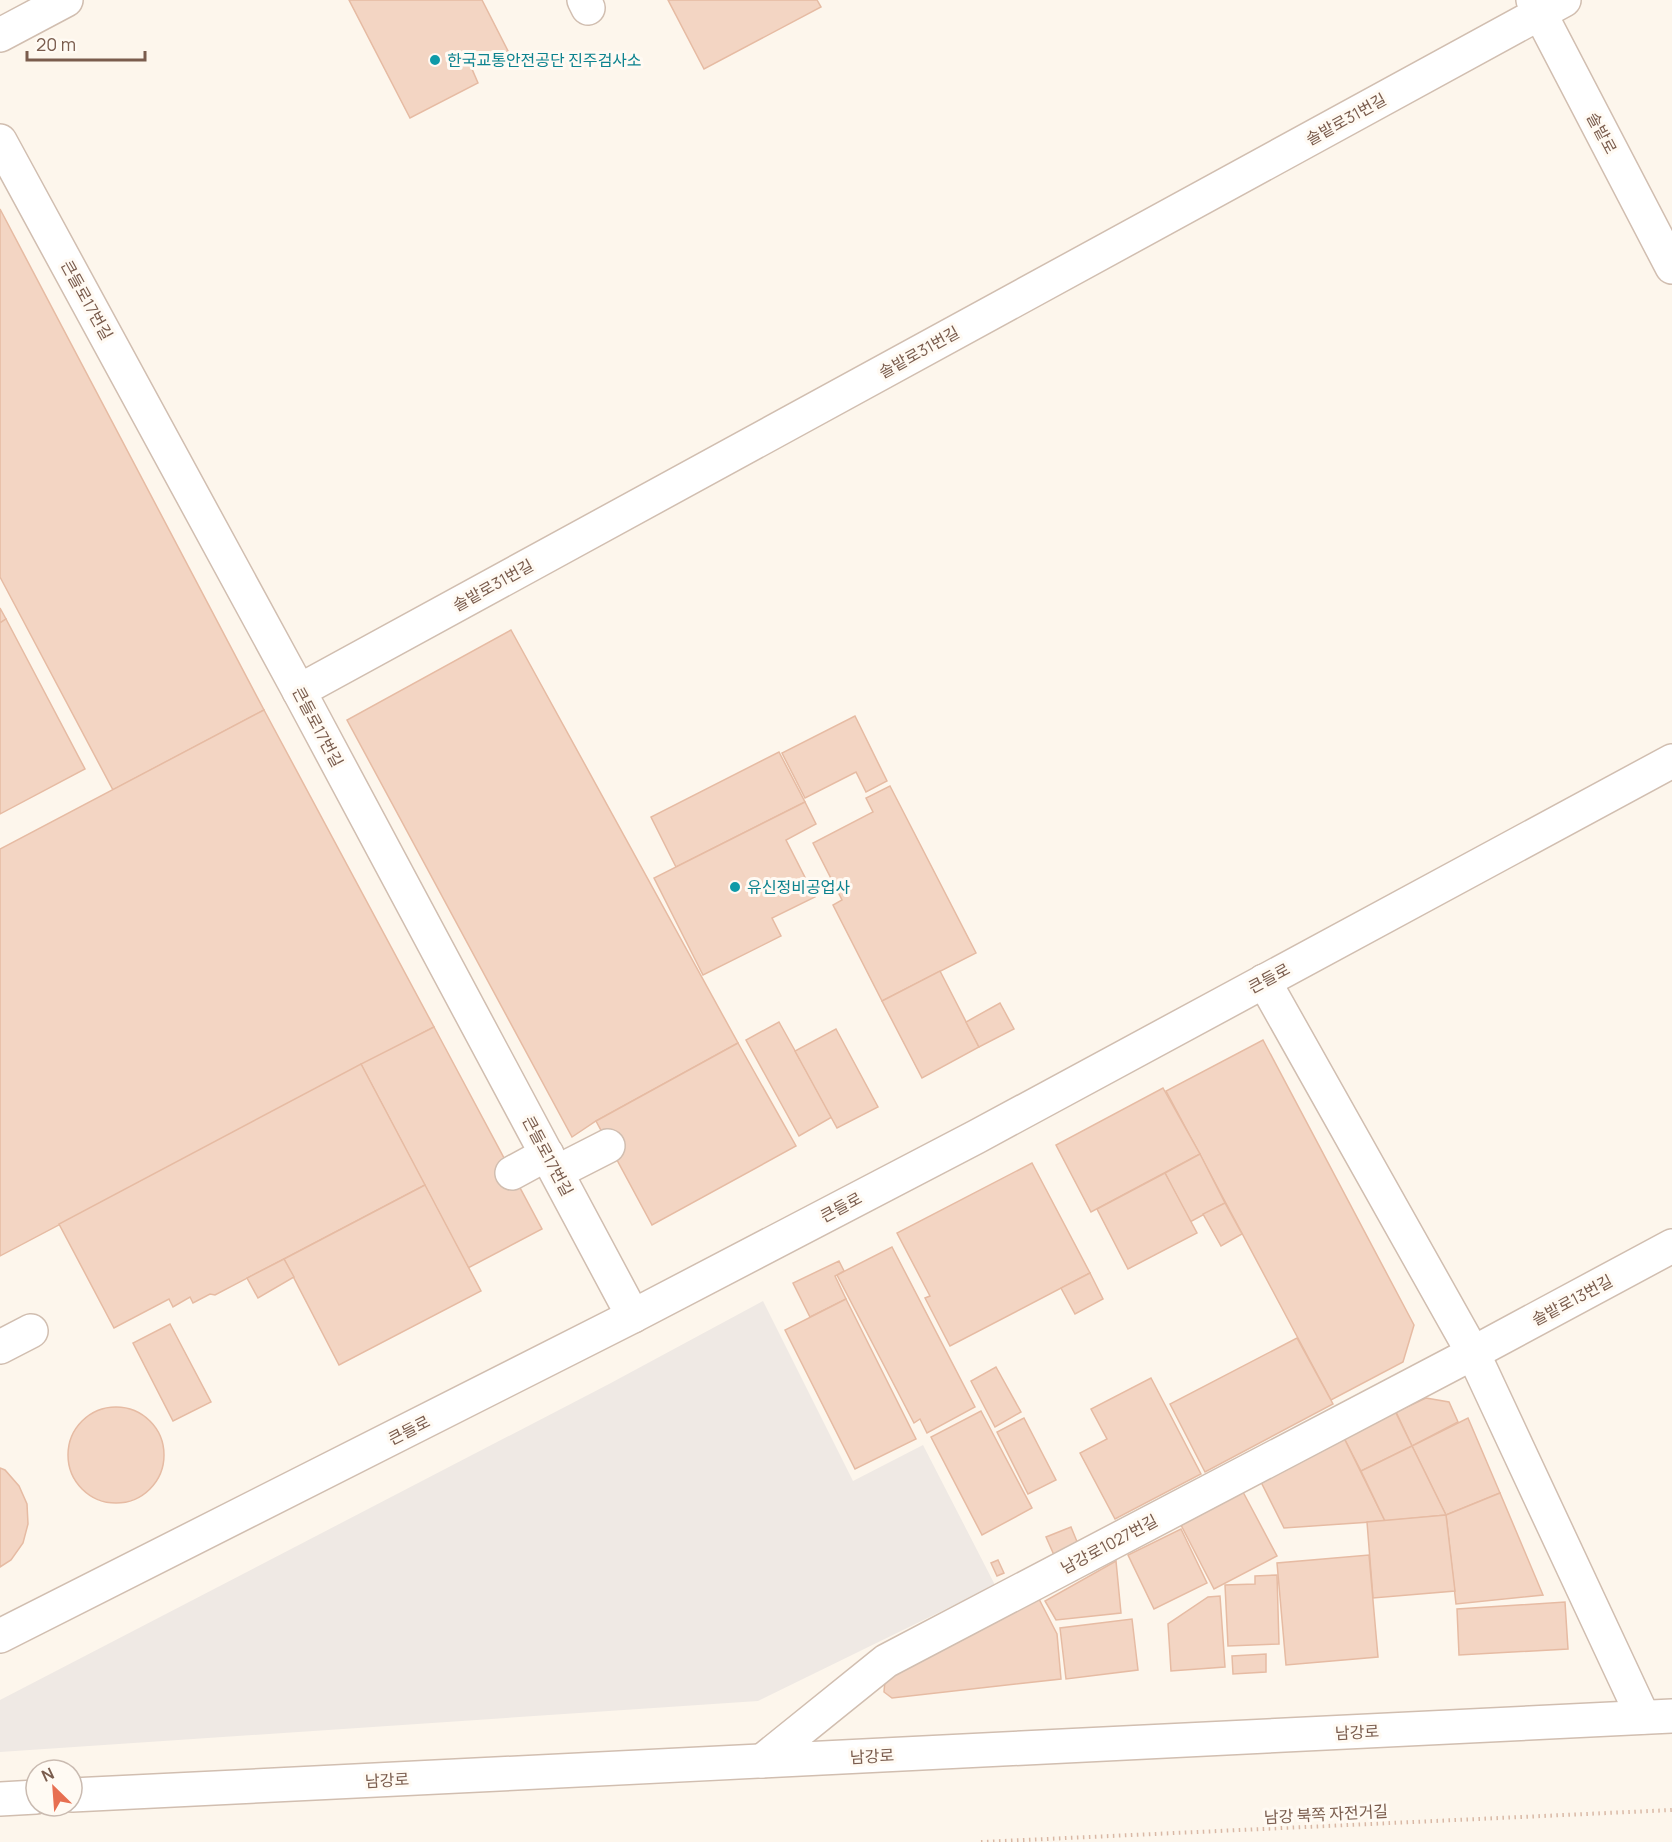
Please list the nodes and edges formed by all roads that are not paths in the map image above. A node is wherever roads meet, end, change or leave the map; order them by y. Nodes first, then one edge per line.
1 (66, 0) edge
2 (1545, 4) edge
3 (0, 35) edge
4 (0, 141) edge
5 (1672, 267) edge
6 (299, 691) junction
7 (1672, 761) edge
8 (1264, 981) junction
9 (609, 1146) dead end
10 (552, 1163) junction
11 (512, 1173) dead end
12 (1672, 1246) edge
13 (633, 1316) junction
14 (31, 1331) dead end
15 (0, 1347) edge
16 (1473, 1353) junction
17 (0, 1636) edge
18 (1658, 1717) edge
19 (762, 1761) junction
20 (84, 1794) edge
21 (24, 1798) edge
22 (0, 1799) edge

1 - 3 street
2 - 5 street, 솔밭로
2 - 6 street, 솔밭로31번길
4 - 6 street, 큰들로17번길
6 - 10 street, 큰들로17번길
7 - 8 street, 큰들로
8 - 13 street, 큰들로
8 - 16 street
9 - 10 street
10 - 11 street
10 - 13 street, 큰들로17번길
12 - 16 street, 솔밭로13번길
13 - 17 street, 큰들로
14 - 15 street
16 - 18 street
16 - 19 street, 남강로1027번길
18 - 19 street, 남강로
19 - 20 street, 남강로
21 - 22 street

